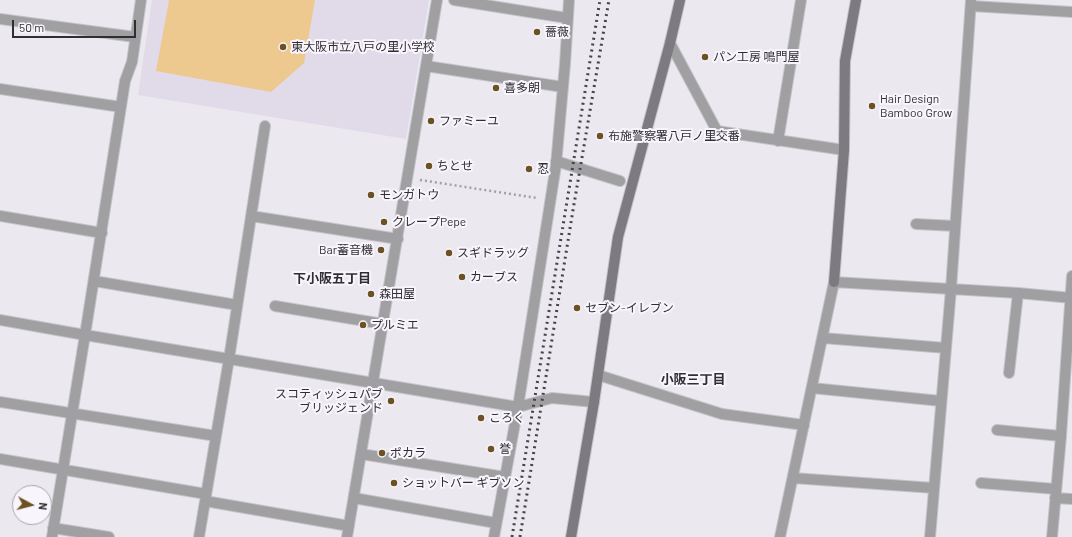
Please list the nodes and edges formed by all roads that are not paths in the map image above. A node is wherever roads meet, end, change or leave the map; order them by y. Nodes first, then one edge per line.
1 (141, 0) edge
2 (437, 0) edge
3 (454, 0) edge
4 (569, 0) edge
5 (680, 0) edge
6 (801, 0) edge
7 (856, 0) edge
8 (971, 3) edge
9 (1072, 12) edge
10 (567, 18) junction
11 (0, 19) edge
12 (135, 37) junction
13 (670, 43) junction
14 (426, 66) junction
15 (563, 88) junction
16 (0, 89) edge
17 (121, 107) junction
18 (265, 126) dead end
19 (778, 141) junction
20 (844, 150) junction
21 (556, 161) junction
22 (620, 181) dead end
23 (0, 216) edge
24 (251, 216) junction
25 (916, 224) dead end
26 (955, 226) junction
27 (102, 233) junction
28 (398, 239) junction
29 (1072, 276) edge
30 (94, 281) junction
31 (834, 282) junction
32 (951, 289) junction
33 (1018, 293) junction
34 (1071, 298) edge
35 (237, 305) junction
36 (275, 306) dead end
37 (0, 320) edge
38 (383, 324) junction
39 (85, 335) junction
40 (822, 338) junction
41 (946, 348) junction
42 (229, 359) junction
43 (1009, 373) dead end
44 (598, 375) junction
45 (373, 383) junction
46 (812, 388) junction
47 (941, 401) junction
48 (0, 402) edge
49 (594, 402) junction
50 (518, 407) junction
51 (72, 412) junction
52 (804, 425) junction
53 (997, 430) dead end
54 (216, 436) junction
55 (1061, 436) junction
56 (361, 454) junction
57 (0, 459) edge
58 (63, 470) junction
59 (505, 477) junction
60 (793, 478) junction
61 (981, 483) dead end
62 (934, 488) junction
63 (1055, 494) junction
64 (205, 497) junction
65 (354, 498) junction
66 (1072, 499) edge
67 (496, 523) junction
68 (349, 526) junction
69 (52, 532) edge
70 (109, 537) edge
71 (199, 537) edge
72 (347, 537) edge
73 (494, 537) edge
74 (571, 537) edge
75 (780, 537) edge
76 (930, 537) edge
77 (1052, 537) edge

1 - 12 street
2 - 14 street
3 - 10 street
4 - 10 street
5 - 13 street
6 - 19 street
7 - 20 street
8 - 9 street
8 - 26 street
10 - 15 street
11 - 12 street
12 - 17 street
13 - 19 street
13 - 44 street
14 - 15 street
14 - 28 street
15 - 21 street
16 - 17 street
17 - 27 street
18 - 24 street
19 - 20 street
20 - 31 street
21 - 22 street
21 - 50 street
23 - 27 street
24 - 28 street
24 - 35 street
25 - 26 street
26 - 32 street
27 - 30 street
28 - 38 street
29 - 34 street
30 - 35 street
30 - 39 street
31 - 32 street
31 - 40 street
32 - 33 street
32 - 41 street
33 - 34 street
33 - 43 street
34 - 55 street
35 - 42 street
36 - 38 street
37 - 39 street
38 - 45 street
39 - 42 street
39 - 51 street
40 - 41 street
40 - 46 street
41 - 47 street
42 - 45 street
42 - 54 street
44 - 49 street
44 - 52 street
45 - 50 street
45 - 56 street
46 - 47 street
46 - 52 street
47 - 62 street
48 - 51 street
49 - 50 street
49 - 74 street
50 - 59 street
51 - 54 street
51 - 58 street
52 - 60 street
53 - 55 street
54 - 64 street
55 - 63 street
56 - 59 street
56 - 65 street
57 - 58 street
58 - 64 street
58 - 69 street
59 - 67 street
60 - 62 street
60 - 75 street
61 - 63 street
62 - 76 street
63 - 66 street
63 - 77 street
64 - 68 street
64 - 71 street
65 - 67 street
65 - 68 street
67 - 73 street
68 - 72 street
69 - 70 street

